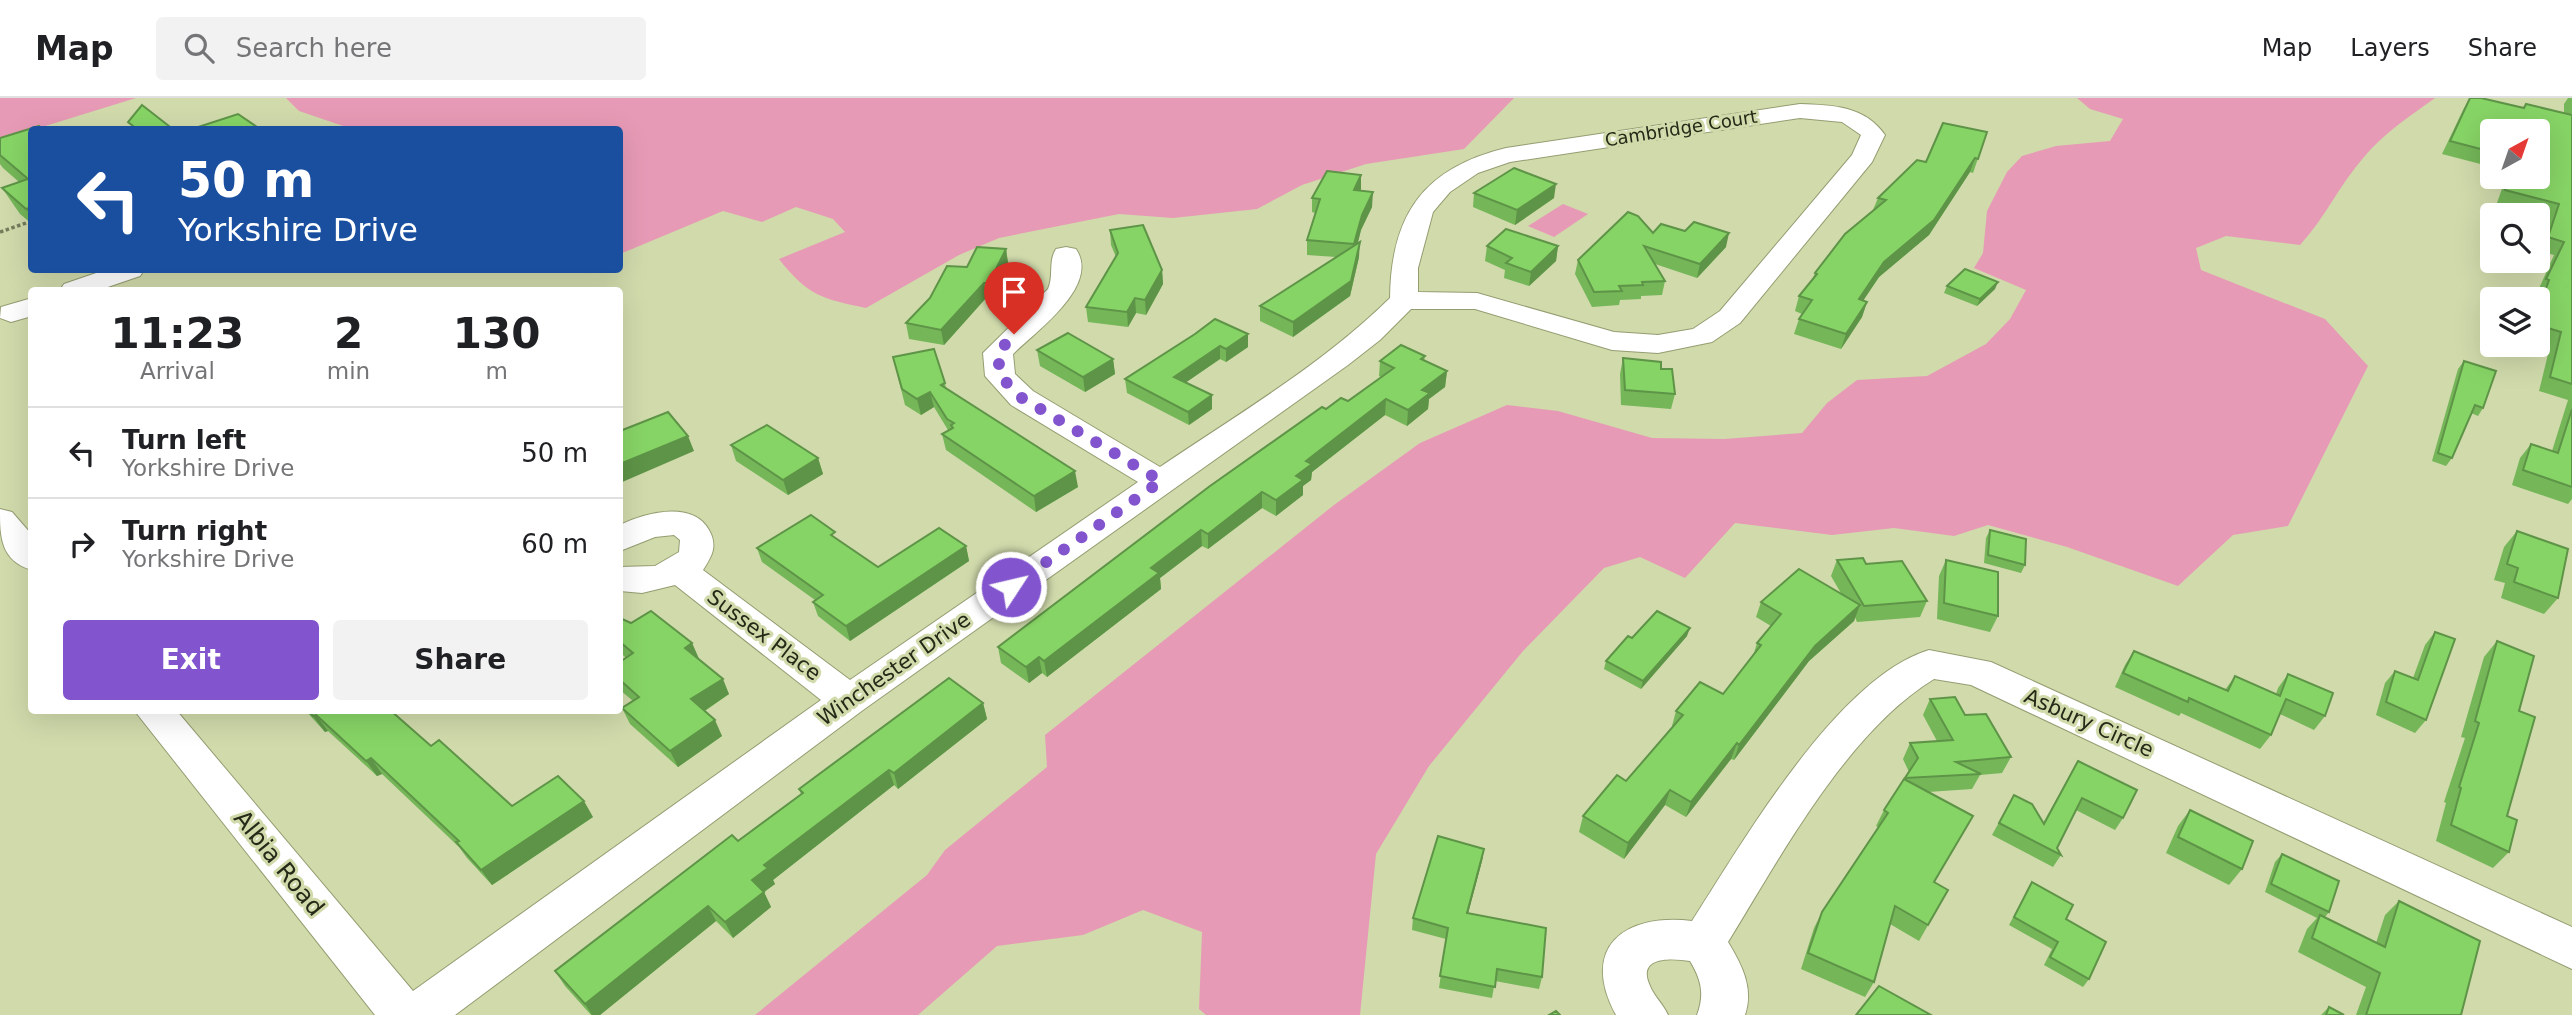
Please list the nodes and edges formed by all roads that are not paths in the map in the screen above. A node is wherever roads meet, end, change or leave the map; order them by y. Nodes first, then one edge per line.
1 (1066, 255) dead end
2 (122, 273) edge
3 (82, 287) edge
4 (1404, 299) junction
5 (1161, 481) junction
6 (0, 520) edge
7 (623, 537) edge
8 (28, 553) edge
9 (679, 570) junction
10 (623, 580) edge
11 (849, 700) junction
12 (156, 714) edge
13 (1703, 942) junction
14 (2572, 949) edge
15 (404, 1015) edge
16 (418, 1015) edge
17 (1644, 1015) edge
18 (1721, 1015) edge

1 - 5 street
2 - 3 street
4 - 4 street, Cambridge Court
4 - 5 street, Winchester Drive
5 - 11 street, Winchester Drive
6 - 8 street
7 - 9 street
9 - 10 street
9 - 11 street, Sussex Place
11 - 16 street, Winchester Drive
12 - 15 street, Albia Road
13 - 14 street, Asbury Circle
13 - 17 street
13 - 18 street

